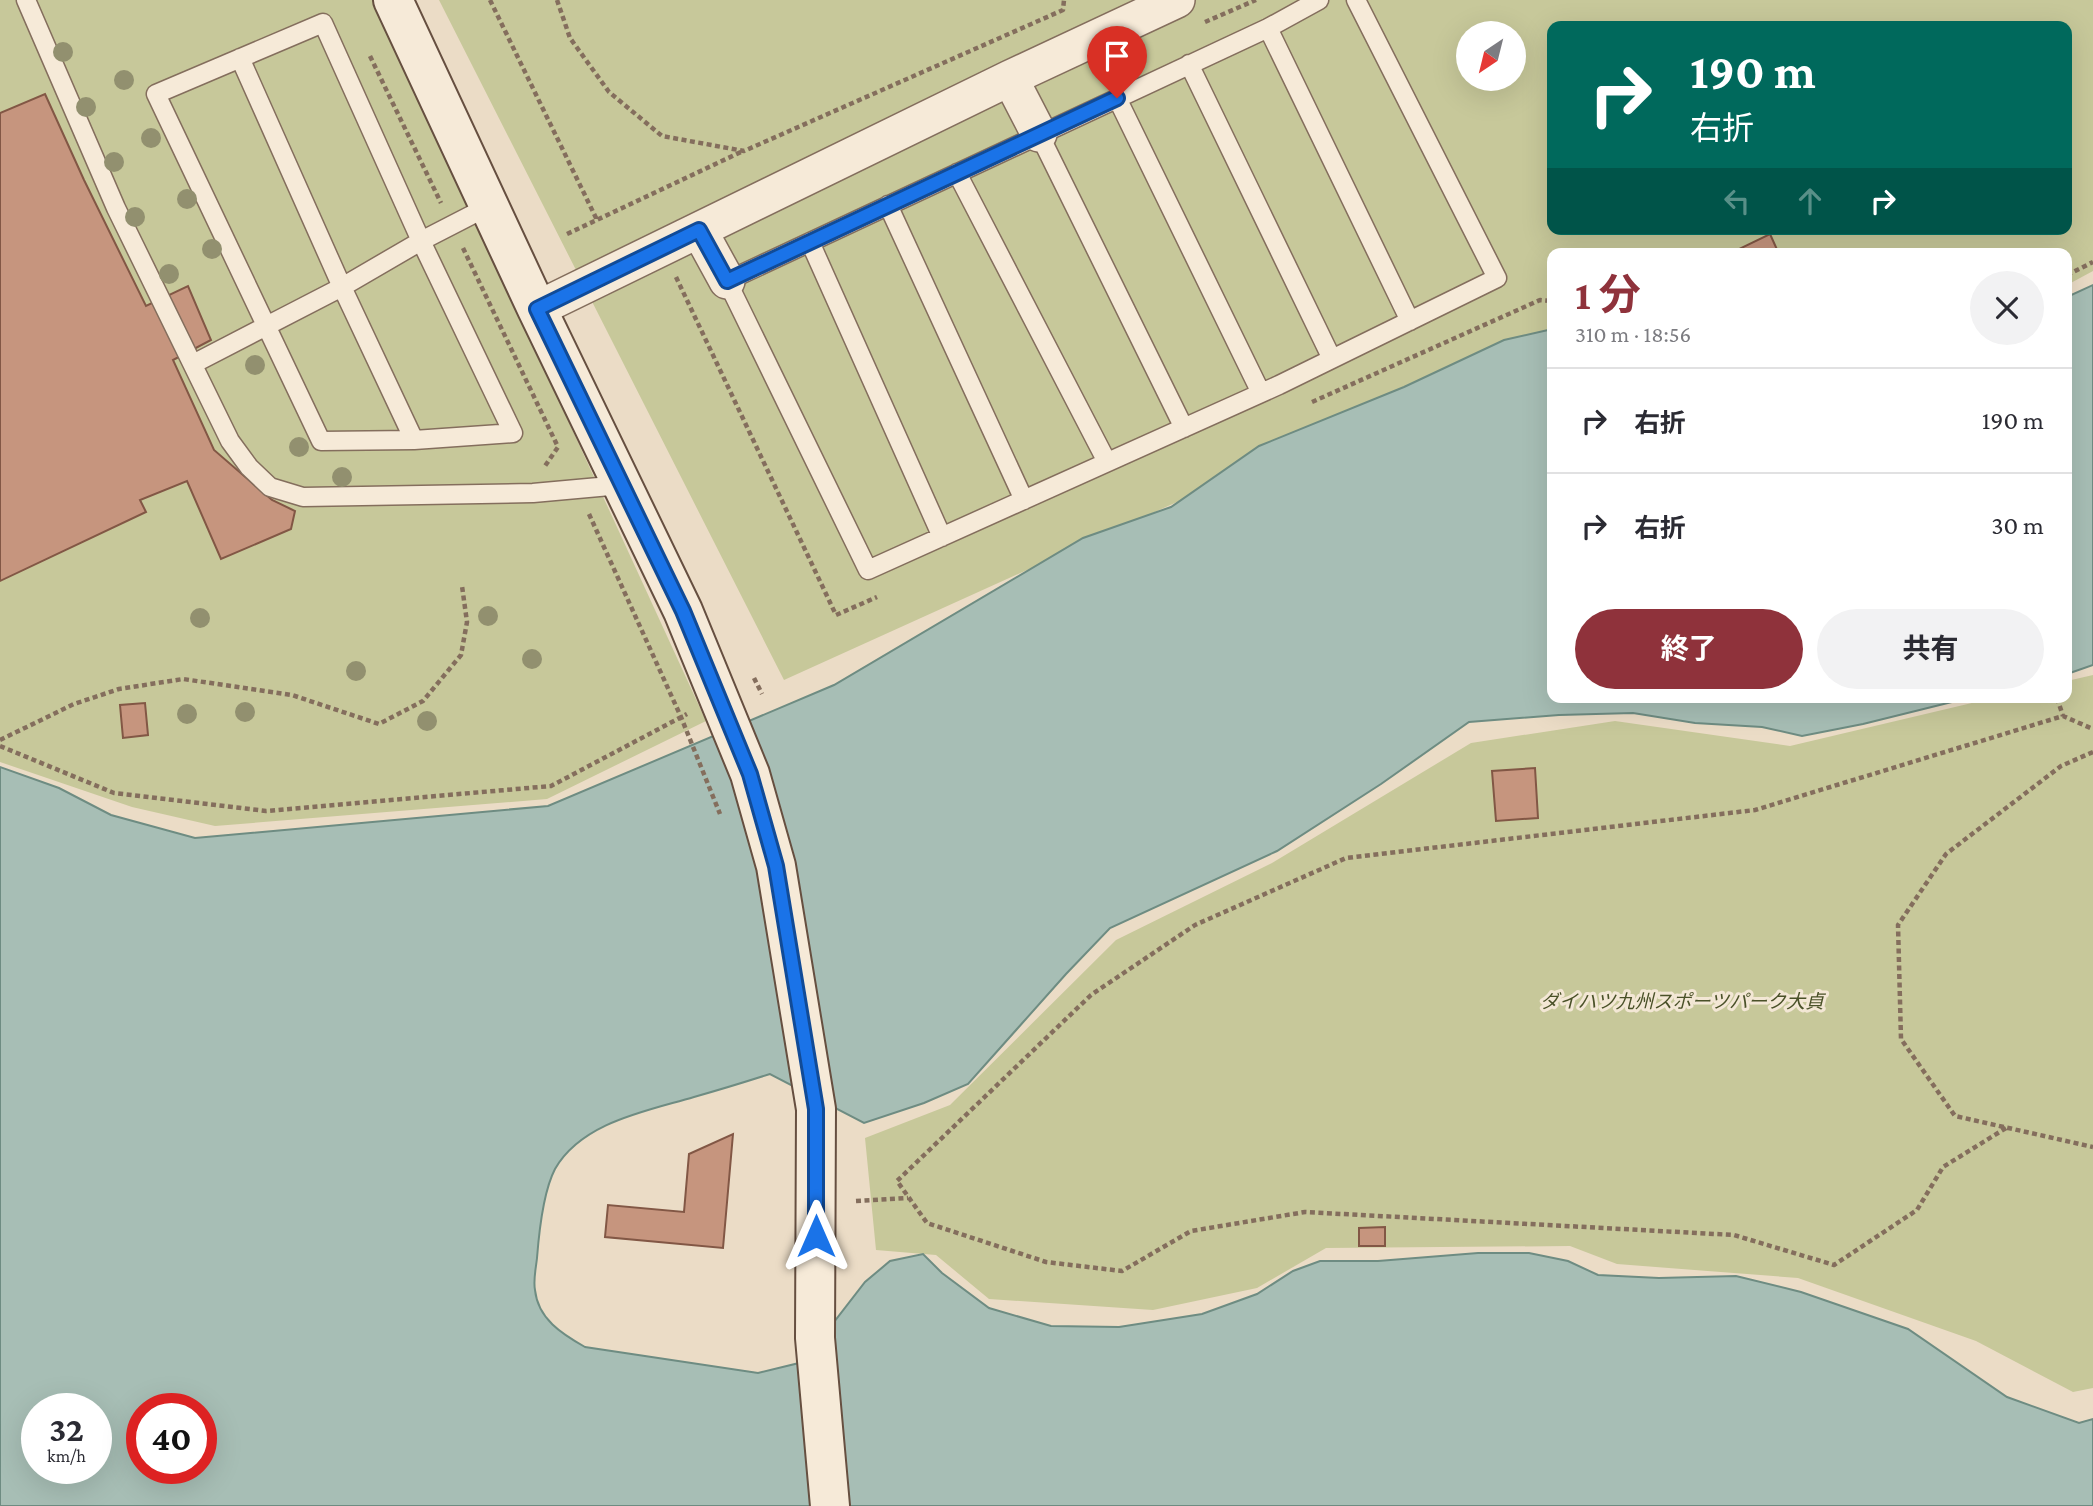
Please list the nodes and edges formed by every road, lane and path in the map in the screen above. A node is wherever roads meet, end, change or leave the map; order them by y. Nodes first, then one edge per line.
1 (26, 0) edge
2 (393, 0) edge
3 (490, 0) edge
4 (557, 0) edge
5 (1064, 0) edge
6 (1177, 0) edge
7 (1318, 0) edge
8 (1356, 0) edge
9 (1127, 12) edge
10 (1268, 28) junction
11 (240, 58) junction
12 (1189, 64) junction
13 (1010, 78) junction
14 (1117, 98) junction
15 (1039, 134) junction
16 (744, 151) junction
17 (957, 173) junction
18 (888, 205) junction
19 (489, 206) junction
20 (597, 220) junction
21 (699, 230) junction
22 (567, 234) dead end
23 (421, 241) junction
24 (810, 242) junction
25 (2093, 262) edge
26 (2072, 272) edge
27 (675, 274) dead end
28 (727, 281) junction
29 (342, 287) junction
30 (537, 309) junction
31 (1410, 321) junction
32 (267, 324) junction
33 (1332, 359) junction
34 (193, 363) junction
35 (1261, 393) junction
36 (1184, 428) junction
37 (414, 440) junction
38 (1107, 462) junction
39 (621, 485) junction
40 (1024, 500) junction
41 (589, 513) dead end
42 (942, 537) junction
43 (462, 586) dead end
44 (836, 615) dead end
45 (2059, 703) edge
46 (722, 704) junction
47 (2063, 716) junction
48 (681, 717) junction
49 (2093, 729) edge
50 (0, 740) edge
51 (0, 746) edge
52 (2093, 752) edge
53 (2006, 1128) junction
54 (2093, 1147) edge
55 (909, 1198) junction
56 (856, 1201) dead end
57 (830, 1506) edge

1 - 34 lane
2 - 19 street
3 - 20 path
4 - 16 path
5 - 16 path
6 - 9 street
7 - 10 lane
8 - 31 lane
9 - 13 street
10 - 12 lane
10 - 31 lane
11 - 23 lane
11 - 29 lane
11 - 32 lane
12 - 14 lane
12 - 33 lane
13 - 15 street
13 - 21 street
14 - 15 lane
14 - 35 lane
15 - 17 lane
15 - 36 lane
16 - 20 path
17 - 18 lane
17 - 38 lane
18 - 24 lane
18 - 40 lane
19 - 23 lane
19 - 30 street
20 - 22 path
21 - 28 street
21 - 30 street
23 - 29 lane
23 - 37 lane
24 - 28 lane
24 - 42 lane
25 - 26 path
27 - 44 path
28 - 42 lane
29 - 32 lane
29 - 37 lane
30 - 39 street
31 - 33 lane
32 - 34 lane
32 - 37 lane
33 - 35 lane
34 - 39 lane
35 - 36 lane
36 - 38 lane
38 - 40 lane
39 - 46 street
40 - 42 lane
41 - 48 path
43 - 50 path
45 - 47 path
46 - 48 path
46 - 57 street
47 - 49 path
47 - 55 path
48 - 51 path
52 - 53 path
53 - 54 path
53 - 55 path
55 - 56 path

